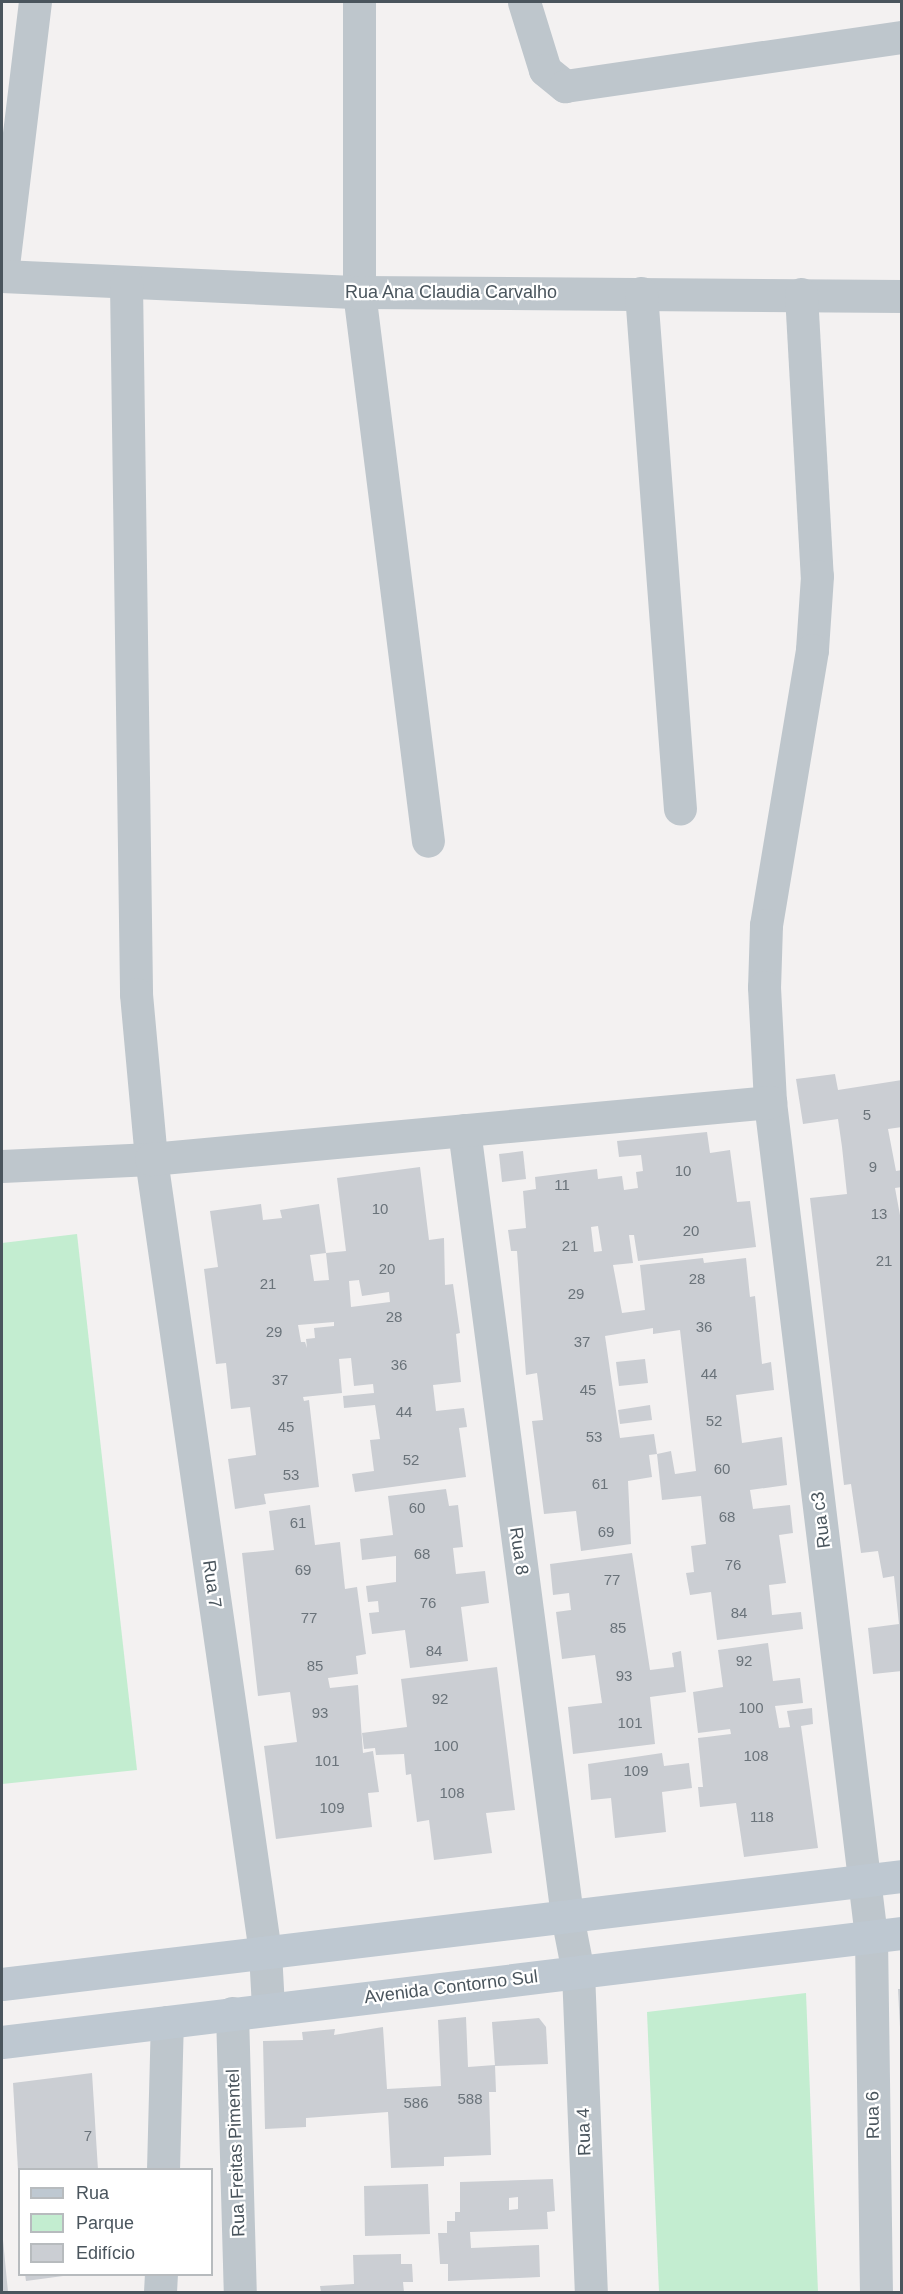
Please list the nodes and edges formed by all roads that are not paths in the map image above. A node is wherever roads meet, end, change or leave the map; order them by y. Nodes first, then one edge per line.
1 (35, 2) edge
2 (359, 2) edge
3 (524, 2) edge
4 (902, 37) edge
5 (2, 275) edge
6 (126, 284) junction
7 (359, 292) junction
8 (641, 294) junction
9 (801, 294) junction
10 (902, 296) edge
11 (680, 810) dead end
12 (428, 841) dead end
13 (770, 1102) junction
14 (464, 1130) junction
15 (151, 1159) junction
16 (2, 1166) edge
17 (902, 1876) edge
18 (865, 1881) junction
19 (567, 1916) junction
20 (886, 1935) edge
21 (265, 1952) junction
22 (578, 1972) junction
23 (2, 1984) edge
24 (268, 2008) junction
25 (232, 2013) junction
26 (167, 2022) junction
27 (2, 2042) edge
28 (163, 2168) edge
29 (161, 2276) edge
30 (160, 2292) edge
31 (240, 2292) edge
32 (591, 2292) edge
33 (876, 2292) edge

1 - 5 street
2 - 7 street
3 - 4 street
5 - 6 street, Rua Ana Claudia Carvalho
6 - 7 street, Rua Ana Claudia Carvalho
6 - 15 street, Rua 7
7 - 8 street, Rua Ana Claudia Carvalho
7 - 12 street
8 - 9 street, Rua Ana Claudia Carvalho
8 - 11 street
9 - 10 street, Rua Ana Claudia Carvalho
9 - 13 street, Rua c3
13 - 14 street
13 - 18 street, Rua c3
14 - 15 street
14 - 19 street, Rua 8
15 - 16 street
15 - 21 street, Rua 7
17 - 18 street
18 - 19 street
18 - 20 street, Rua c3
19 - 21 street
19 - 22 street, Rua 8
20 - 22 street, Avenida Contorno Sul
20 - 33 street, Rua 6
21 - 23 street
21 - 24 street, Rua 7
22 - 24 street, Avenida Contorno Sul
22 - 32 street, Rua 4
24 - 25 street, Avenida Contorno Sul
25 - 26 street, Avenida Contorno Sul
25 - 31 street, Rua Freitas Pimentel
26 - 27 street, Avenida Contorno Sul
26 - 28 street
29 - 30 street

